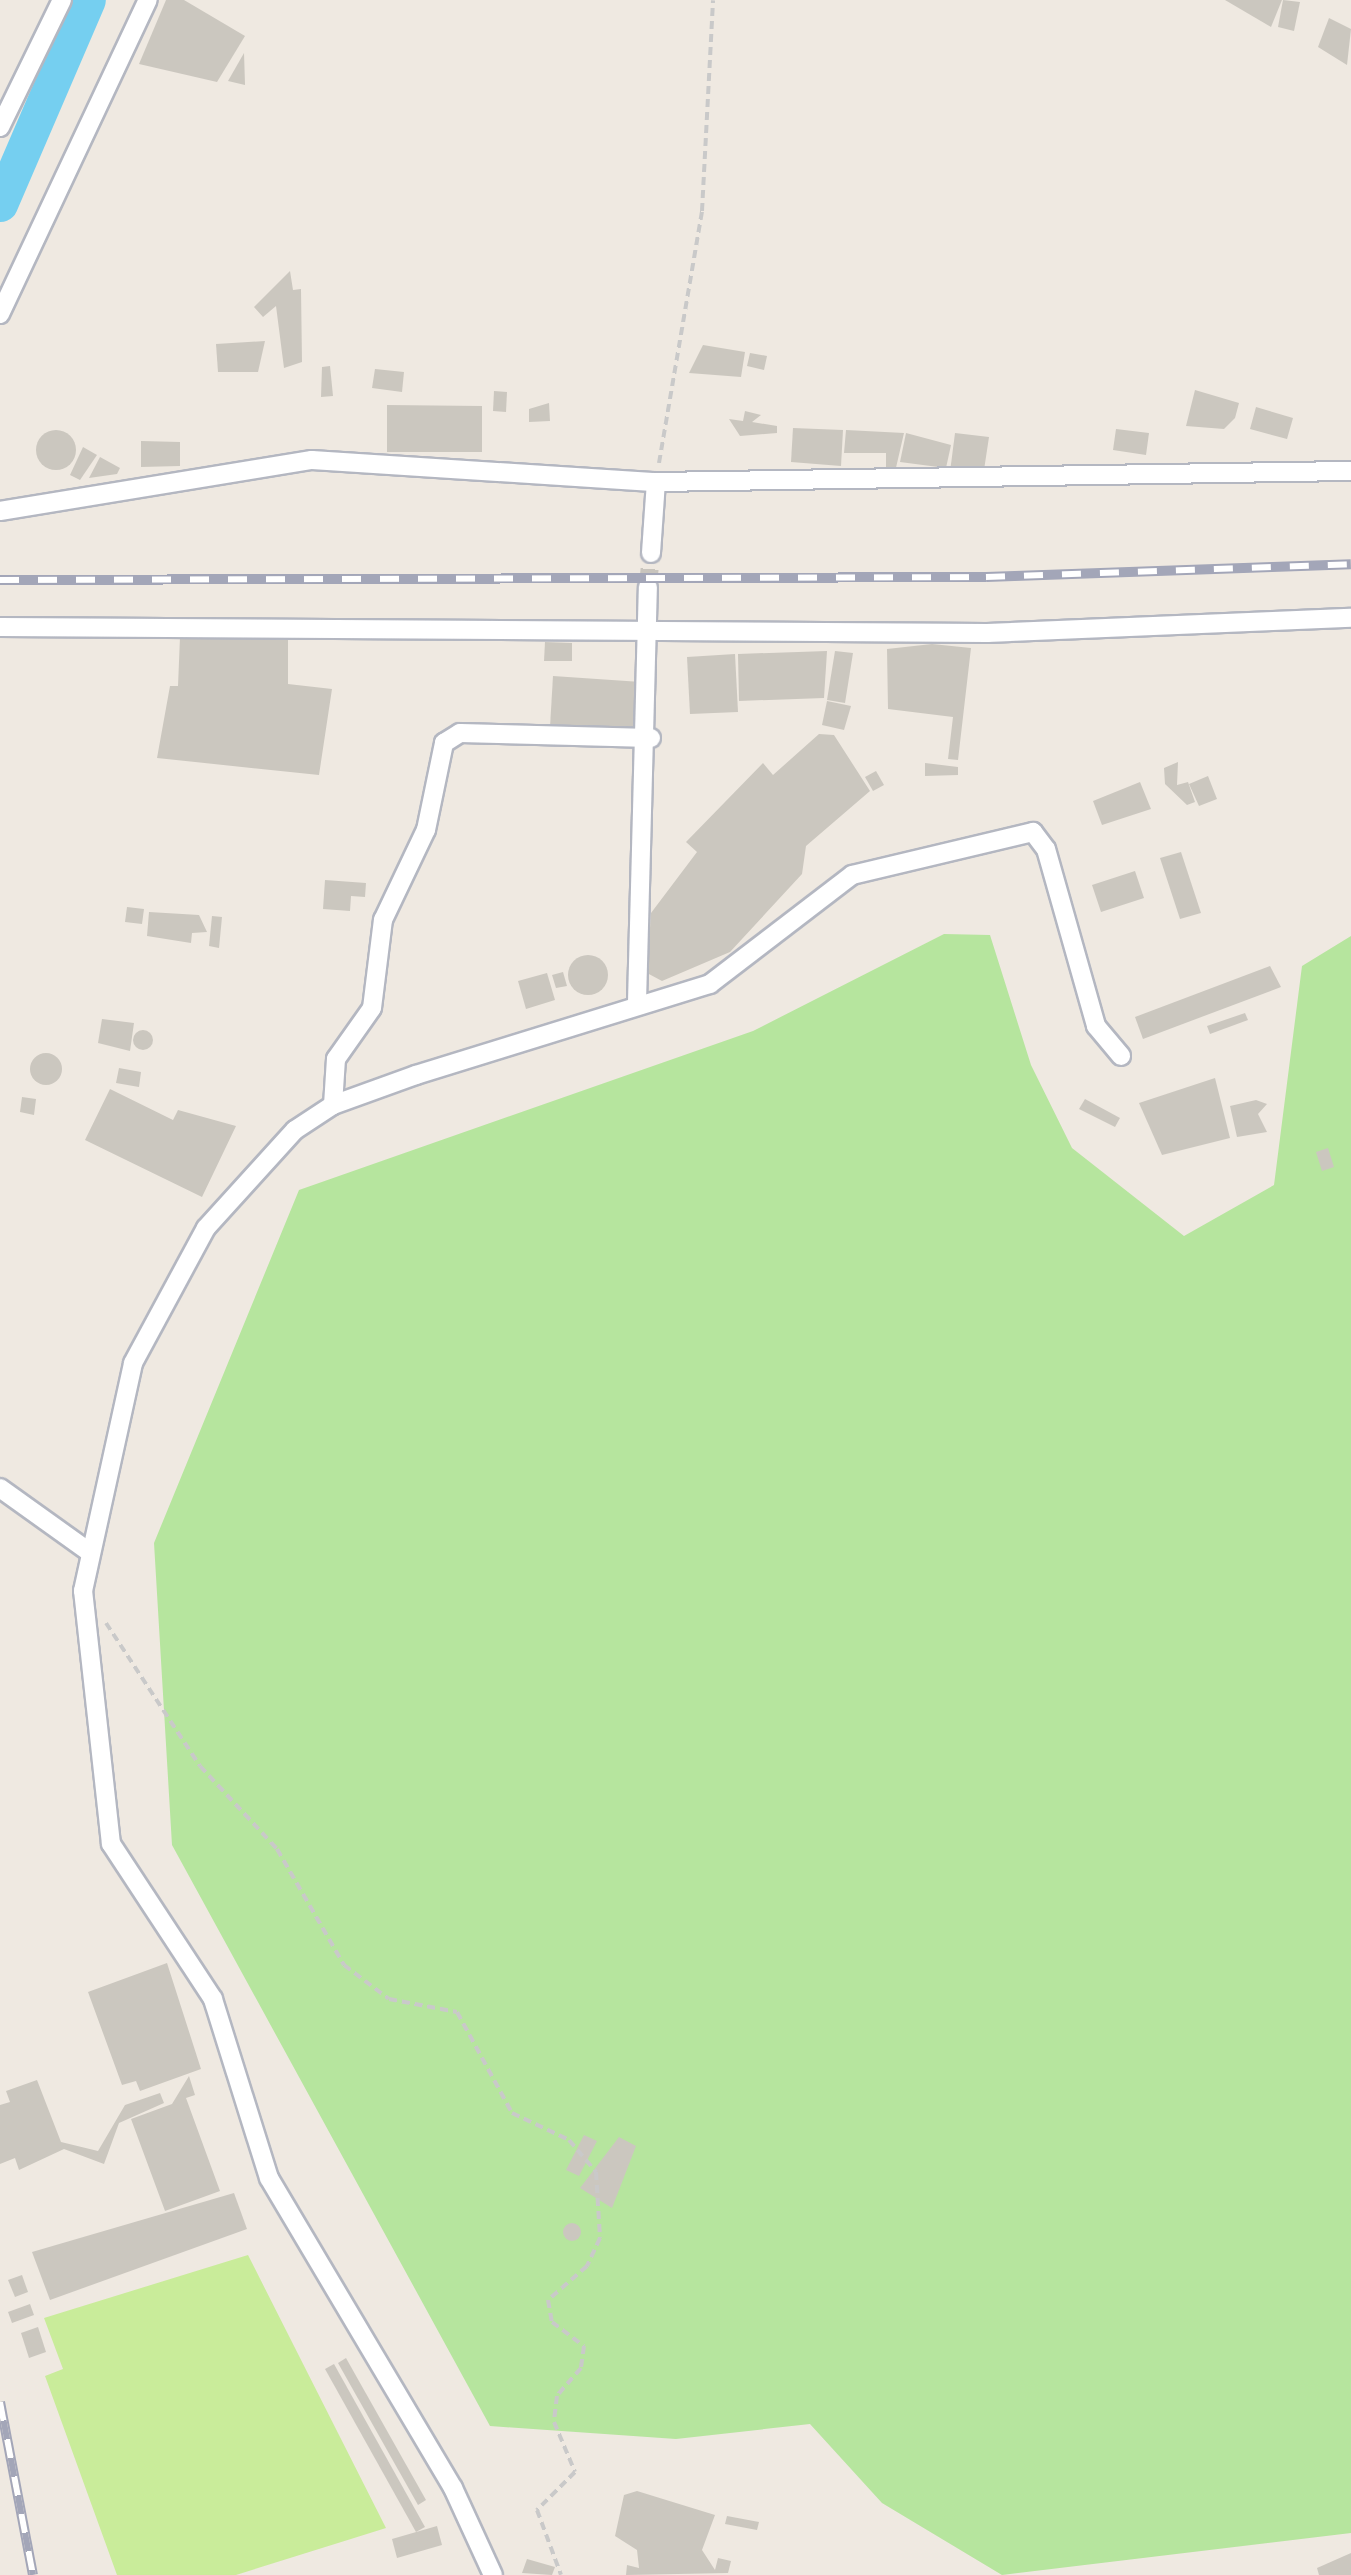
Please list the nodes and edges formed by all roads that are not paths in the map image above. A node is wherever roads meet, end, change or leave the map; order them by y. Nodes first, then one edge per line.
1 (62, 0) edge
2 (148, 0) edge
3 (0, 127) edge
4 (0, 314) edge
5 (1351, 471) edge
6 (656, 482) junction
7 (0, 511) edge
8 (650, 553) tunnel mouth
9 (648, 587) tunnel mouth
10 (1351, 618) edge
11 (0, 627) edge
12 (647, 634) junction
13 (650, 738) junction
14 (637, 1002) junction
15 (1121, 1056) dead end
16 (333, 1105) junction
17 (0, 1488) edge
18 (88, 1552) junction
19 (493, 2575) edge

1 - 3 street
2 - 4 street
5 - 6 street
6 - 7 street
6 - 8 street
9 - 12 street
10 - 12 street
11 - 12 street
12 - 13 street
13 - 14 street
13 - 16 street
14 - 15 street
14 - 16 street
16 - 18 street
17 - 18 street
18 - 19 street

